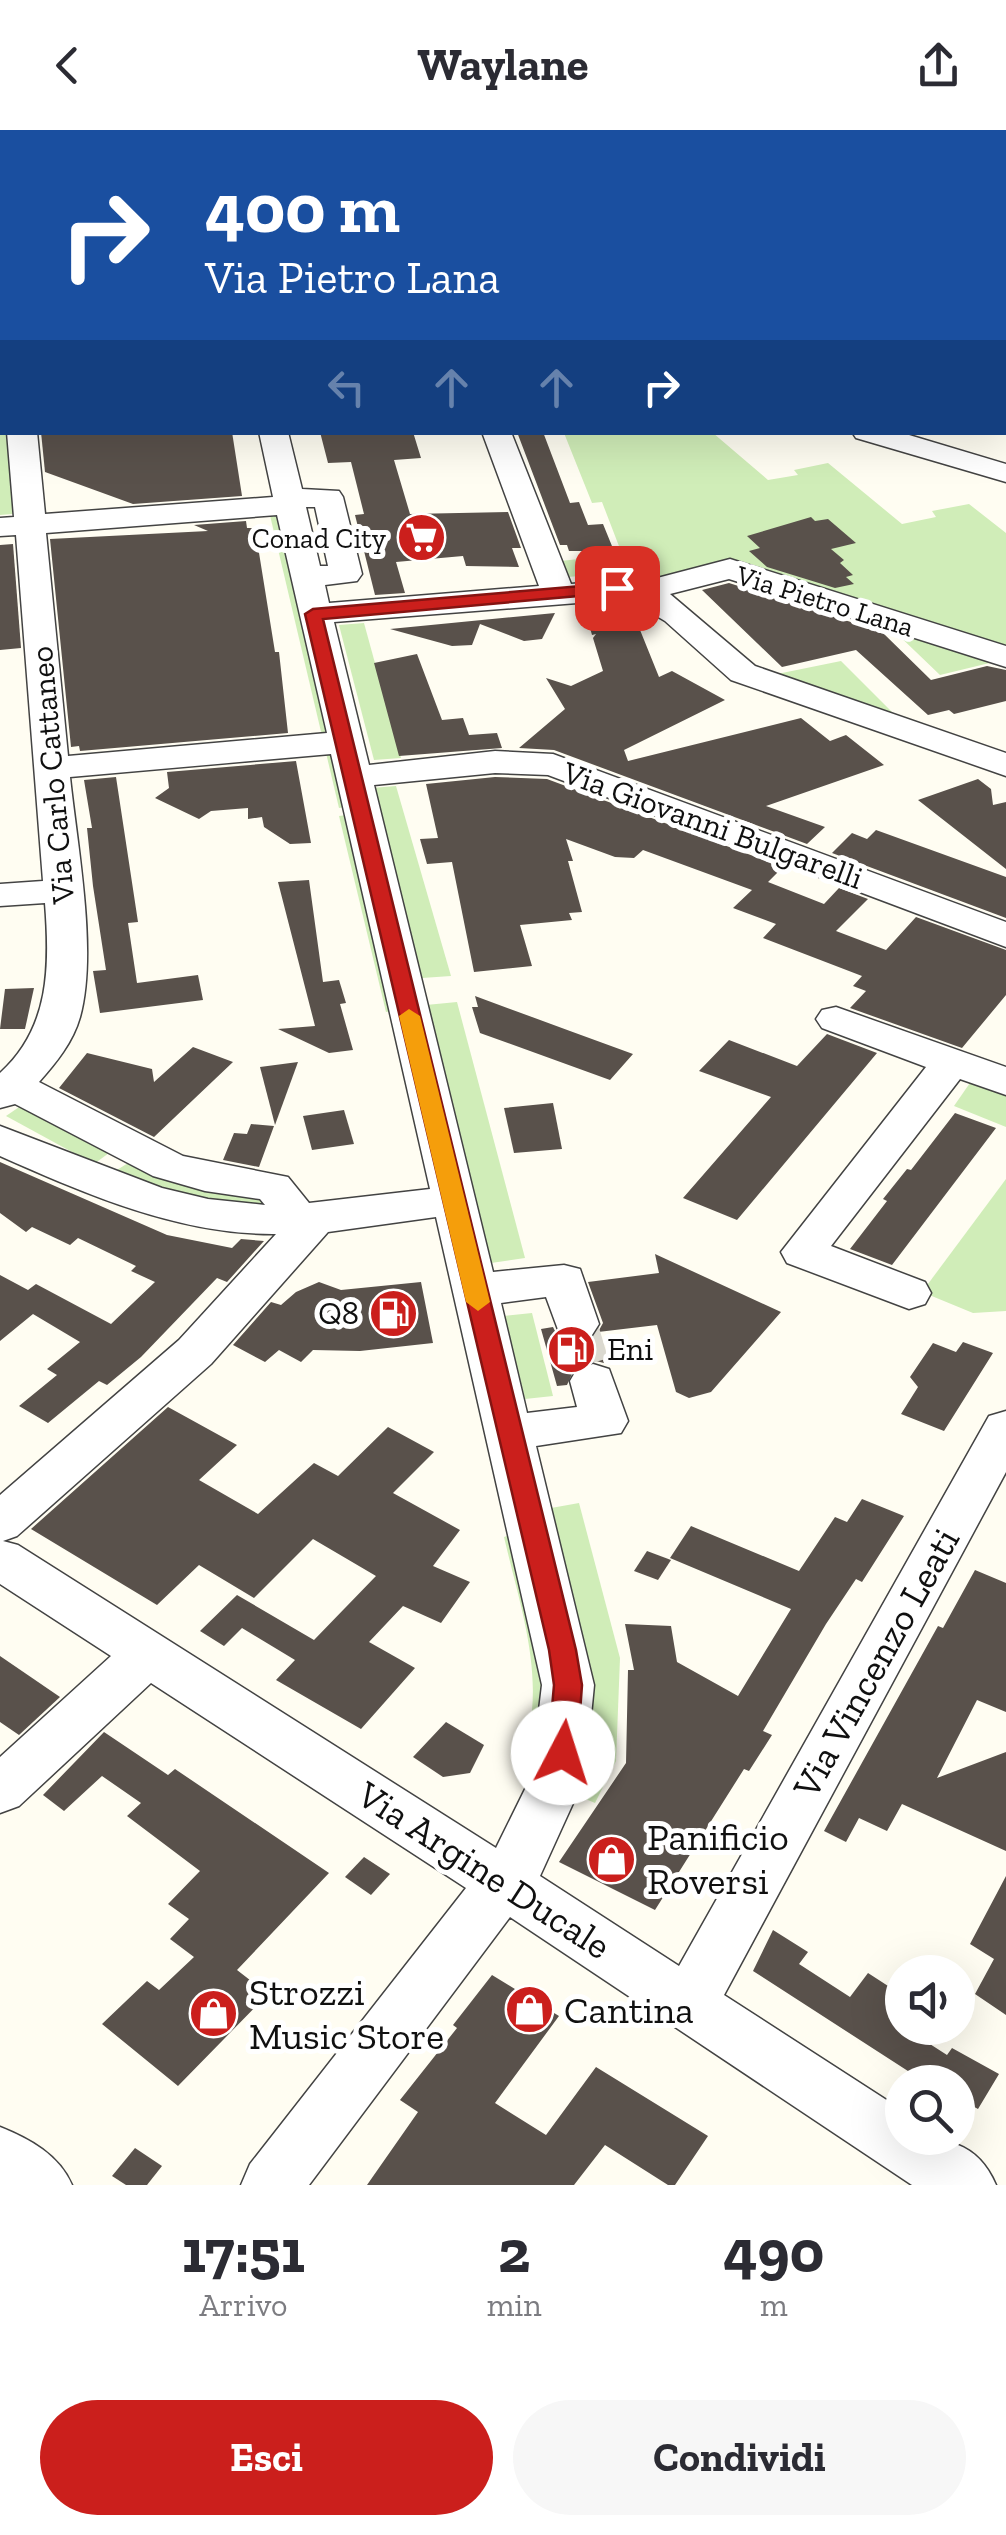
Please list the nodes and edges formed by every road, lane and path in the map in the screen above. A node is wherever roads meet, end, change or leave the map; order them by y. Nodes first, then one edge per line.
1 (22, 435) edge
2 (274, 435) edge
3 (497, 435) edge
4 (882, 435) edge
5 (947, 435) edge
6 (1000, 457) edge
7 (288, 502) junction
8 (14, 526) edge
9 (558, 593) junction
10 (309, 596) junction
11 (652, 596) junction
12 (1006, 657) edge
13 (348, 759) junction
14 (1006, 765) edge
15 (62, 767) junction
16 (62, 891) junction
17 (0, 895) edge
18 (1006, 935) edge
19 (836, 1019) dead end
20 (952, 1062) junction
21 (1006, 1082) edge
22 (6, 1090) edge
23 (0, 1140) edge
24 (130, 1147) junction
25 (90, 1179) junction
26 (454, 1200) junction
27 (305, 1216) junction
28 (475, 1290) junction
29 (909, 1294) dead end
30 (576, 1324) tunnel mouth
31 (593, 1381) tunnel mouth
32 (1006, 1428) edge
33 (510, 1432) junction
34 (0, 1523) edge
35 (0, 1559) edge
36 (148, 1654) junction
37 (0, 1790) edge
38 (503, 1882) junction
39 (688, 2004) junction
40 (0, 2156) edge
41 (41, 2185) edge
42 (272, 2185) edge
43 (965, 2185) edge

1 - 8 street, Via Carlo Cattaneo
2 - 7 street
3 - 9 street
4 - 6 street
5 - 6 street
7 - 8 street
7 - 10 street
8 - 15 street, Via Carlo Cattaneo
9 - 10 street, Via Pietro Lana
9 - 11 street, Via Pietro Lana
10 - 13 street
11 - 12 street, Via Pietro Lana
11 - 14 street
13 - 15 street, Via Giovanni Bulgarelli
13 - 18 street, Via Giovanni Bulgarelli
13 - 26 street
15 - 16 street, Via Carlo Cattaneo
16 - 17 street
16 - 22 street, Via Carlo Cattaneo
19 - 20 street
20 - 21 street
20 - 29 street
22 - 24 street
23 - 25 street
24 - 25 street
24 - 27 street
25 - 27 street
26 - 27 street
26 - 28 street
27 - 34 street
28 - 30 street
28 - 33 street
31 - 33 street
32 - 39 street, Via Vincenzo Leati
33 - 38 street
35 - 36 street, Via Argine Ducale
36 - 37 street
36 - 38 street, Via Argine Ducale
38 - 39 street, Via Argine Ducale
38 - 42 street
39 - 43 street, Via Argine Ducale
40 - 41 street

